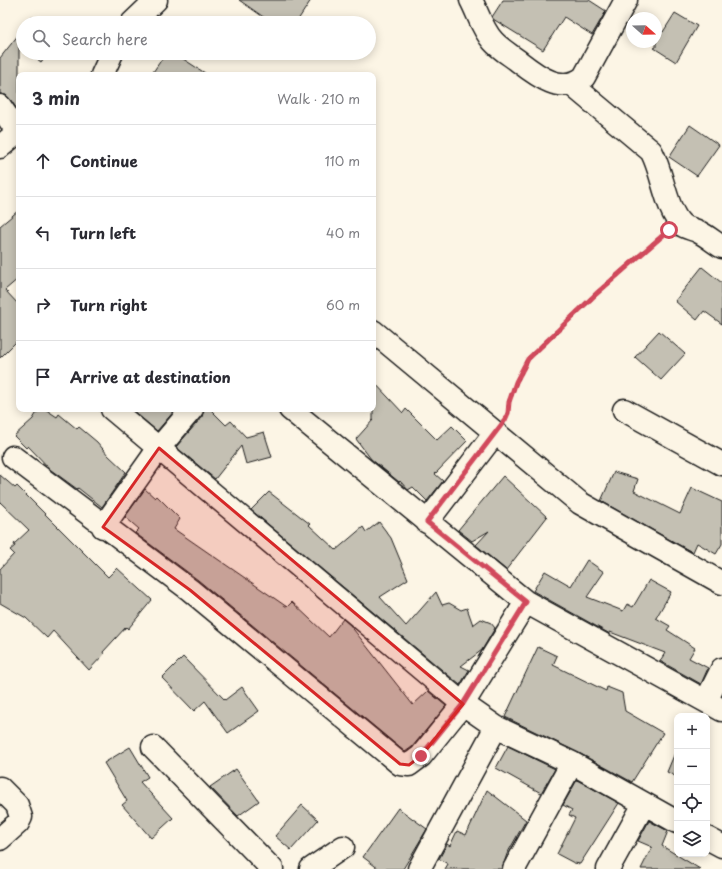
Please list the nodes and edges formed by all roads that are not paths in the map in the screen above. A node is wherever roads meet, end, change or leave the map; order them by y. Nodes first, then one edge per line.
1 (156, 0) edge
2 (471, 0) edge
3 (626, 0) edge
4 (139, 16) edge
5 (109, 60) edge
6 (103, 72) edge
7 (571, 84) junction
8 (0, 106) edge
9 (16, 128) edge
10 (16, 134) edge
11 (0, 147) edge
12 (722, 247) edge
13 (376, 334) edge
14 (624, 410) dead end
15 (116, 412) edge
16 (189, 412) edge
17 (294, 412) edge
18 (495, 433) junction
19 (159, 448) junction
20 (12, 457) dead end
21 (722, 464) edge
22 (427, 522) junction
23 (103, 527) junction
24 (722, 583) edge
25 (526, 602) junction
26 (722, 669) edge
27 (463, 704) junction
28 (714, 705) edge
29 (496, 727) junction
30 (153, 747) dead end
31 (572, 763) junction
32 (0, 788) edge
33 (644, 804) junction
34 (675, 821) edge
35 (0, 839) edge
36 (710, 840) edge
37 (722, 846) edge
38 (343, 847) dead end
39 (272, 869) edge
40 (311, 869) edge
41 (419, 869) edge
42 (514, 869) edge
43 (608, 869) edge

1 - 4 street
2 - 7 street
3 - 7 street
5 - 6 street
7 - 12 street
8 - 9 street
10 - 11 street
13 - 18 street
14 - 21 street
15 - 19 street
16 - 19 street
17 - 22 street
18 - 22 street
18 - 24 street
19 - 23 street
19 - 27 street
20 - 23 street
22 - 25 street
23 - 27 street
25 - 27 street
25 - 28 street
26 - 28 street
27 - 29 street
29 - 31 street
29 - 41 street
30 - 39 street
31 - 33 street
31 - 42 street
32 - 35 street
33 - 34 street
33 - 43 street
36 - 37 street
38 - 40 street

